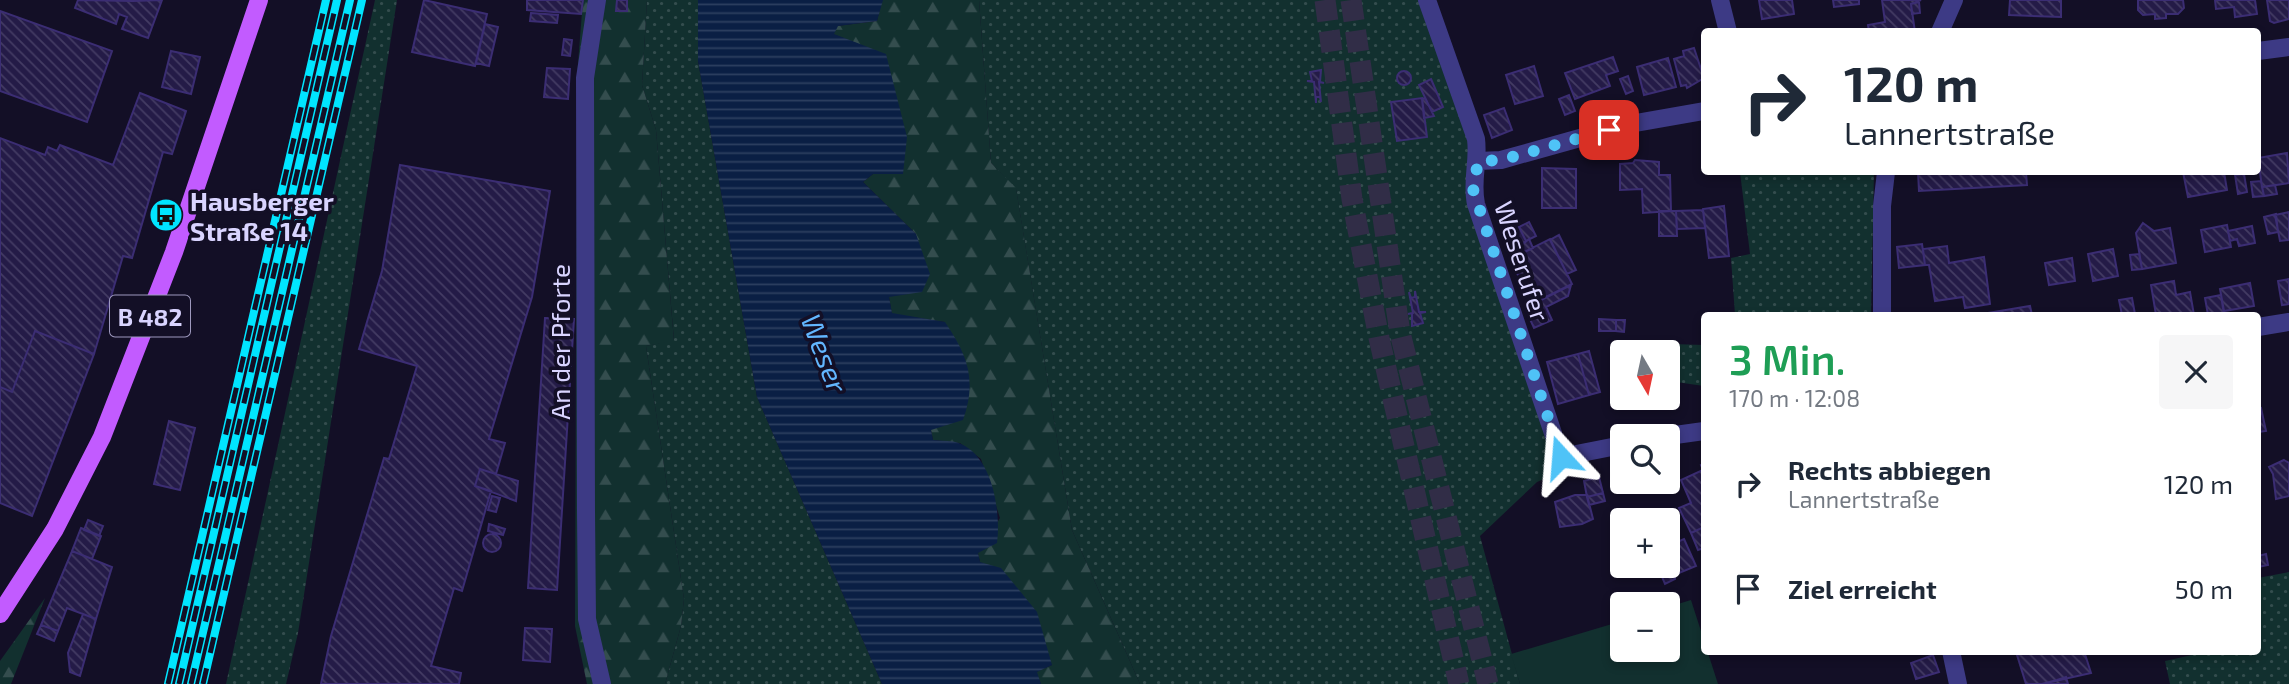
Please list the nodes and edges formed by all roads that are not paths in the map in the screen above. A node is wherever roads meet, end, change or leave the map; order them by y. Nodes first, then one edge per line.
1 (259, 0) edge
2 (597, 0) edge
3 (1427, 0) edge
4 (1720, 0) edge
5 (1954, 0) edge
6 (1727, 28) edge
7 (1942, 28) edge
8 (2289, 47) edge
9 (2261, 51) edge
10 (1701, 112) edge
11 (1479, 161) junction
12 (1886, 175) edge
13 (1882, 312) edge
14 (2289, 322) edge
15 (2261, 327) edge
16 (1701, 431) edge
17 (1680, 434) edge
18 (1610, 447) edge
19 (0, 614) edge
20 (1952, 655) edge
21 (602, 684) edge
22 (1958, 684) edge

1 - 19 main road, B 482
2 - 21 street, An der Pforte
3 - 11 street, Weserufer
4 - 6 street
5 - 7 street
8 - 9 street
10 - 11 street
11 - 18 street, Weserufer
12 - 13 street
14 - 15 street
16 - 17 street
20 - 22 street

